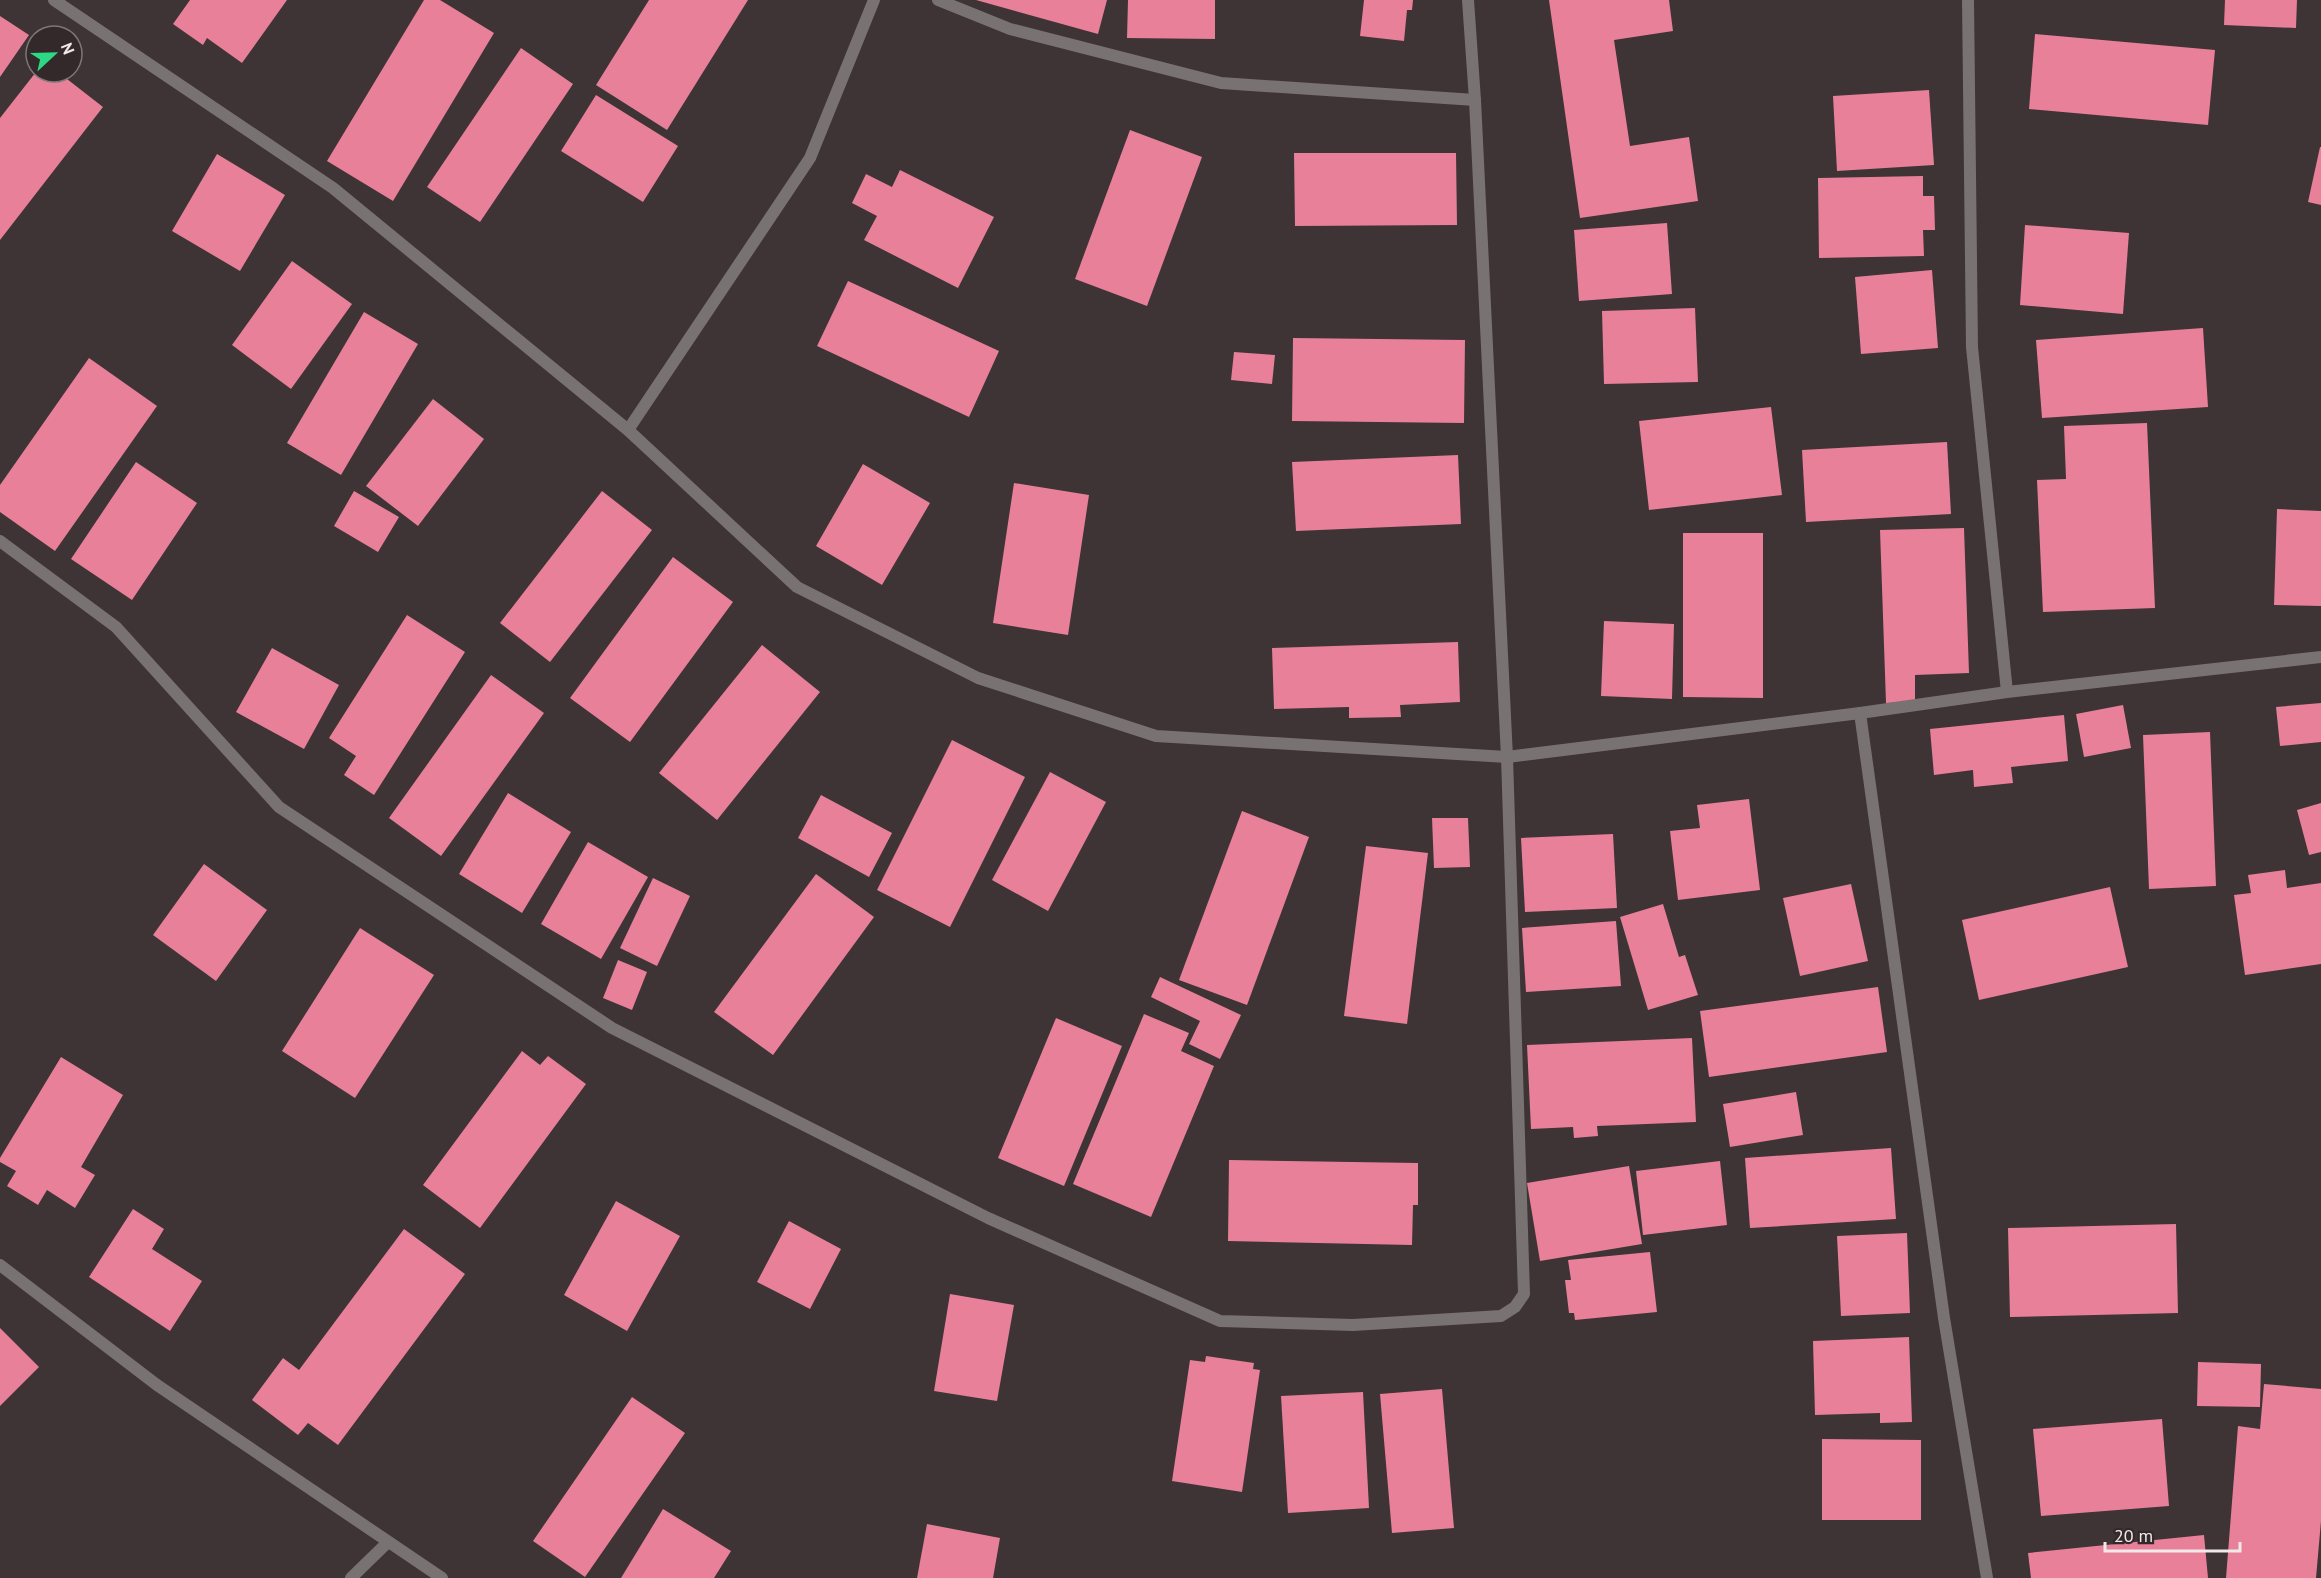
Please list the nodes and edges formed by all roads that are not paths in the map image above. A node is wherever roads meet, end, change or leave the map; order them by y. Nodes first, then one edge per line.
1 (54, 0) edge
2 (874, 0) edge
3 (938, 0) edge
4 (1468, 0) edge
5 (1968, 0) edge
6 (1475, 100) junction
7 (627, 430) junction
8 (0, 541) edge
9 (2321, 657) edge
10 (2007, 693) junction
11 (1860, 713) junction
12 (1507, 757) junction
13 (0, 1265) edge
14 (388, 1542) junction
15 (351, 1578) edge
16 (442, 1578) edge
17 (1987, 1578) edge

1 - 7 street
2 - 7 street
3 - 6 street
4 - 6 street
5 - 10 street
6 - 12 street
7 - 12 street
8 - 12 street
9 - 10 street
10 - 11 street
11 - 12 street
11 - 17 street
13 - 14 street
14 - 15 street
14 - 16 street

